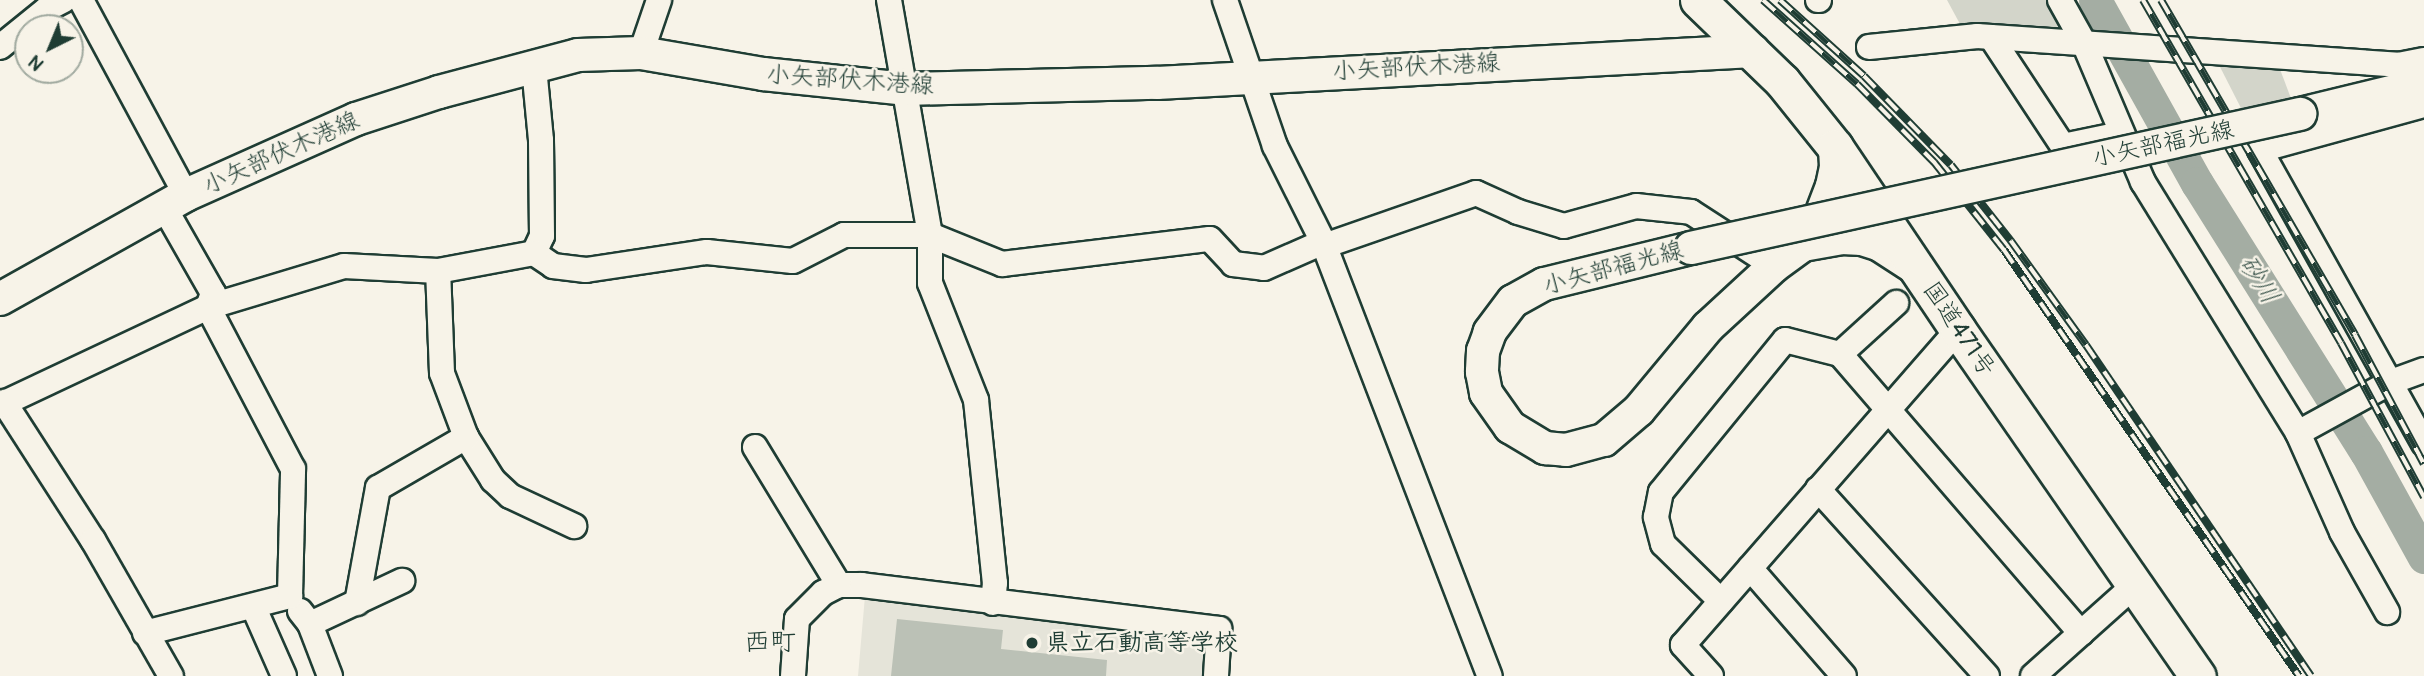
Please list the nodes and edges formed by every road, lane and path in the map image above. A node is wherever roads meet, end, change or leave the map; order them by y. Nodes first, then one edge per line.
1 (64, 0) edge
2 (81, 0) edge
3 (659, 0) edge
4 (889, 0) edge
5 (1225, 0) edge
6 (1698, 0) edge
7 (2060, 0) edge
8 (1991, 37) junction
9 (2084, 43) junction
10 (0, 47) edge
11 (1869, 47) dead end
12 (1753, 51) junction
13 (641, 53) junction
14 (2424, 60) edge
15 (534, 67) junction
16 (1250, 76) junction
17 (2424, 84) edge
18 (905, 89) junction
19 (2424, 106) edge
20 (2121, 134) junction
21 (1835, 147) junction
22 (175, 201) junction
23 (930, 235) junction
24 (1324, 244) junction
25 (1803, 246) junction
26 (534, 253) junction
27 (1774, 266) junction
28 (438, 271) junction
29 (1921, 273) junction
30 (0, 299) edge
31 (1896, 303) dead end
32 (208, 307) junction
33 (1958, 330) junction
34 (1840, 354) junction
35 (2424, 370) edge
36 (2391, 382) junction
37 (2, 404) edge
38 (1888, 407) junction
39 (2298, 433) junction
40 (466, 438) junction
41 (2424, 443) edge
42 (755, 447) dead end
43 (1818, 489) junction
44 (575, 526) dead end
45 (1750, 568) junction
46 (402, 581) dead end
47 (2136, 584) junction
48 (839, 585) junction
49 (290, 596) junction
50 (1721, 601) junction
51 (357, 603) junction
52 (993, 603) junction
53 (254, 608) junction
54 (2387, 612) dead end
55 (310, 624) junction
56 (145, 633) junction
57 (2081, 633) junction
58 (171, 676) edge
59 (284, 676) edge
60 (330, 676) edge
61 (793, 676) edge
62 (1216, 676) edge
63 (1490, 676) edge
64 (1711, 676) edge
65 (1844, 676) edge
66 (1987, 676) edge
67 (2033, 676) edge
68 (2198, 676) edge

1 - 10 street
2 - 22 street
3 - 13 street
4 - 18 street
5 - 16 street
6 - 12 highway, 国道471号
7 - 9 street
8 - 9 street
8 - 11 street
8 - 20 street
9 - 14 street
9 - 20 street
12 - 16 main road, 小矢部伏木港線
12 - 21 highway, 国道471号
13 - 15 main road, 小矢部伏木港線
13 - 18 main road, 小矢部伏木港線
15 - 22 main road, 小矢部伏木港線
15 - 26 street
16 - 18 main road, 小矢部伏木港線
16 - 24 street
17 - 27 main road, 小矢部福光線, bridge
18 - 23 street
19 - 36 street
20 - 39 street
21 - 25 main road, 小矢部福光線
21 - 29 highway, 国道471号
22 - 30 main road, 小矢部伏木港線
22 - 32 street
23 - 24 street
23 - 26 street
23 - 52 street
24 - 27 street
24 - 63 street
25 - 27 main road, 小矢部福光線
25 - 29 main road, 小矢部福光線
26 - 28 street
28 - 32 street
28 - 40 street
29 - 33 highway, 国道471号
31 - 34 street
32 - 37 street
32 - 49 street
33 - 38 street
33 - 47 highway, 国道471号
34 - 38 street
34 - 50 street
35 - 36 street
36 - 39 street
36 - 41 street
37 - 56 street
38 - 43 street
38 - 57 street
39 - 54 street
40 - 44 street
40 - 51 street
42 - 48 street
43 - 45 street
43 - 66 street
45 - 50 street
45 - 65 street
46 - 51 street
47 - 57 street
47 - 68 highway, 国道471号
48 - 52 street
48 - 61 street
49 - 53 street
49 - 55 street
50 - 64 street
51 - 55 street
52 - 62 street
53 - 56 street
53 - 59 street
55 - 60 street
56 - 58 street
57 - 67 street

